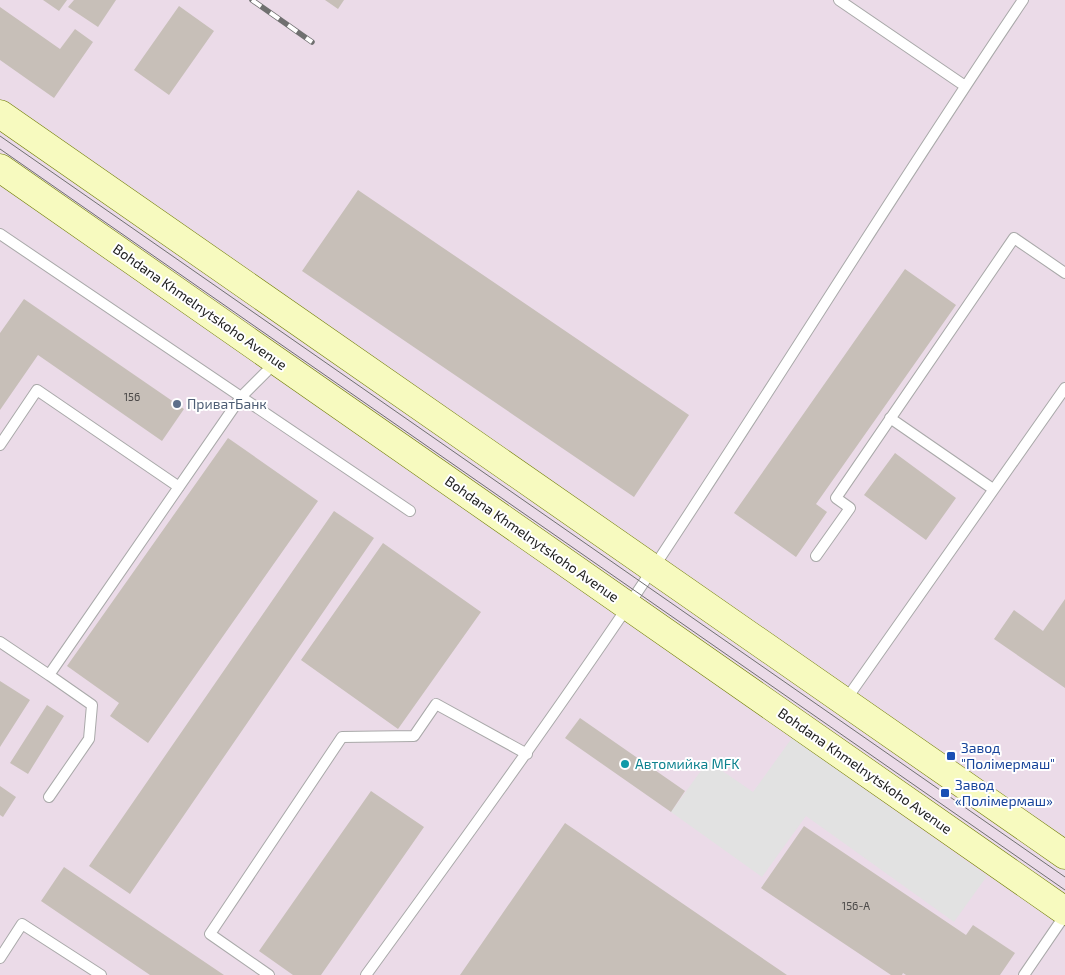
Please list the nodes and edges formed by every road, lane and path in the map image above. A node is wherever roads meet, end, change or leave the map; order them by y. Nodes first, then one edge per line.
1 (839, 0) edge
2 (1023, 0) edge
3 (965, 86) junction
4 (0, 114) edge
5 (0, 168) edge
6 (0, 234) edge
7 (1065, 273) edge
8 (277, 361) junction
9 (1065, 388) edge
10 (241, 397) junction
11 (890, 418) junction
12 (0, 445) edge
13 (179, 487) junction
14 (993, 489) junction
15 (410, 511) dead end
16 (816, 556) dead end
17 (652, 568) junction
18 (628, 606) junction
19 (0, 642) edge
20 (49, 676) junction
21 (844, 702) junction
22 (526, 754) junction
23 (48, 797) dead end
24 (1065, 855) edge
25 (1065, 911) edge
26 (1065, 915) edge
27 (0, 958) edge
28 (101, 975) edge
29 (269, 975) edge
30 (366, 975) edge
31 (1024, 975) edge

1 - 3 lane
2 - 3 lane
3 - 17 lane
4 - 17 main road
5 - 8 main road, Bohdana Khmelnytskoho Avenue
6 - 10 lane
7 - 11 lane
8 - 10 lane
8 - 18 main road, Bohdana Khmelnytskoho Avenue
9 - 14 lane
10 - 13 lane
10 - 15 lane
11 - 14 lane
11 - 16 lane
12 - 13 lane
13 - 20 lane
14 - 21 lane
17 - 18 lane
17 - 21 main road
18 - 22 lane
18 - 25 main road, Bohdana Khmelnytskoho Avenue
19 - 20 lane
20 - 23 lane
21 - 24 main road
22 - 29 lane
22 - 30 lane
26 - 31 lane
27 - 28 lane

